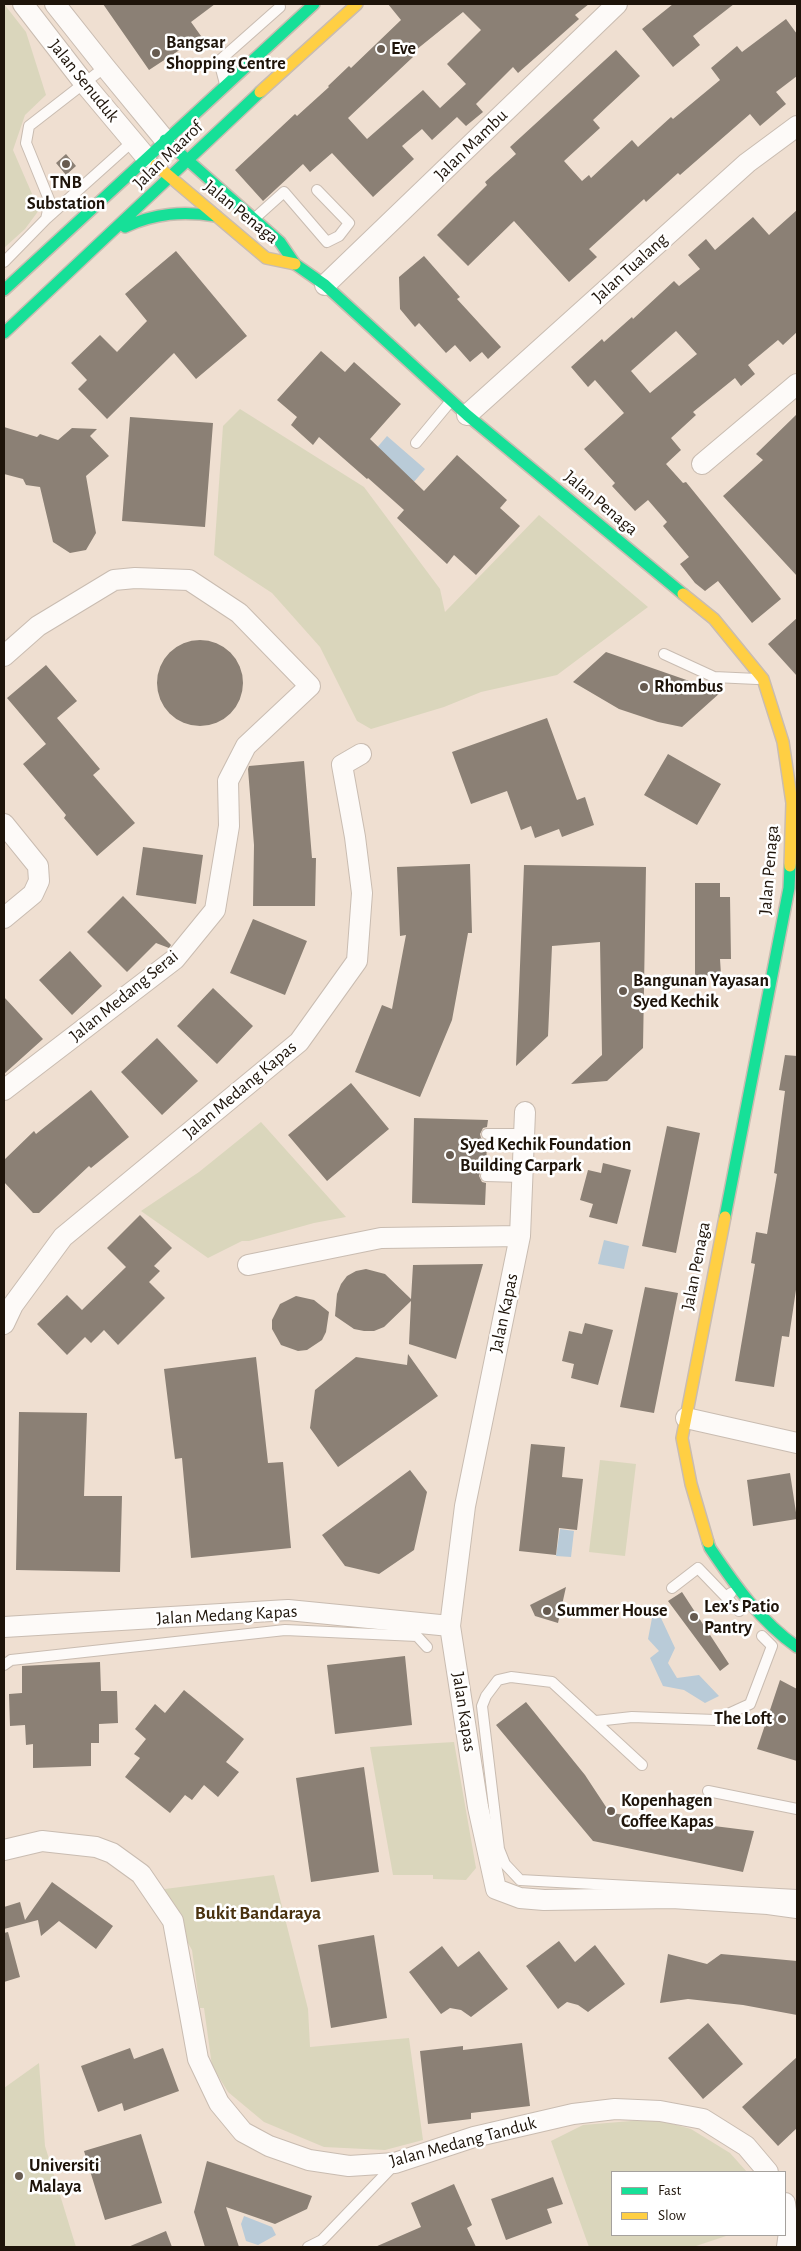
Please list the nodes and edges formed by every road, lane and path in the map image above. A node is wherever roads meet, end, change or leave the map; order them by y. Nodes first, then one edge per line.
1 (23, 4) edge
2 (55, 4) edge
3 (314, 4) edge
4 (357, 4) edge
5 (617, 4) edge
6 (281, 5) edge
7 (278, 36) junction
8 (105, 67) junction
9 (84, 83) junction
10 (225, 85) junction
11 (797, 126) edge
12 (132, 140) junction
13 (165, 140) junction
14 (146, 157) junction
15 (187, 160) junction
16 (170, 177) junction
17 (317, 190) dead end
18 (216, 216) junction
19 (46, 219) junction
20 (254, 219) junction
21 (109, 236) junction
22 (4, 262) edge
23 (295, 264) junction
24 (325, 285) junction
25 (4, 290) edge
26 (4, 334) edge
27 (797, 384) edge
28 (451, 401) junction
29 (467, 415) junction
30 (416, 443) dead end
31 (702, 464) dead end
32 (664, 654) dead end
33 (4, 656) edge
34 (764, 679) junction
35 (361, 754) dead end
36 (4, 824) edge
37 (4, 918) edge
38 (4, 1090) edge
39 (525, 1112) dead end
40 (487, 1134) dead end
41 (525, 1134) junction
42 (486, 1176) dead end
43 (522, 1177) junction
44 (520, 1236) junction
45 (248, 1265) dead end
46 (4, 1324) edge
47 (686, 1418) junction
48 (797, 1443) edge
49 (737, 1587) junction
50 (672, 1588) dead end
51 (726, 1597) junction
52 (288, 1610) junction
53 (450, 1626) junction
54 (4, 1627) edge
55 (285, 1630) junction
56 (427, 1647) dead end
57 (797, 1647) edge
58 (4, 1665) edge
59 (473, 1708) junction
60 (596, 1721) junction
61 (642, 1765) dead end
62 (708, 1791) dead end
63 (797, 1809) edge
64 (4, 1850) edge
65 (797, 1895) edge
66 (797, 1908) edge
67 (396, 2163) junction
68 (767, 2171) edge
69 (786, 2213) edge
70 (308, 2247) edge
71 (787, 2247) edge

1 - 9 street, Jalan Senuduk
2 - 8 street, Jalan Senuduk
3 - 7 street, Jalan Maarof
4 - 15 street, Jalan Maarof
5 - 24 street, Jalan Mambu
6 - 7 lane
6 - 10 lane
7 - 10 street, Jalan Maarof
8 - 9 lane
8 - 13 street, Jalan Senuduk
9 - 12 street, Jalan Senuduk
9 - 19 lane
10 - 13 street, Jalan Maarof
11 - 29 street, Jalan Tualang
12 - 14 street, Jalan Senuduk
12 - 19 lane
13 - 14 street, Jalan Maarof
13 - 15 street, Jalan Penaga
14 - 16 street, Jalan Penaga
14 - 25 street, Jalan Maarof
15 - 16 street, Jalan Maarof
15 - 20 street, Jalan Penaga
16 - 18 street, Jalan Penaga
16 - 21 street, Jalan Maarof
17 - 20 lane
18 - 21 street
18 - 23 street, Jalan Penaga
19 - 22 lane
20 - 23 street, Jalan Penaga
21 - 26 street, Jalan Maarof
23 - 24 street, Jalan Penaga
24 - 28 street, Jalan Penaga
27 - 31 street
28 - 29 street, Jalan Penaga
28 - 30 lane
29 - 34 street, Jalan Penaga
32 - 34 lane
33 - 38 street, Jalan Medang Serai
34 - 47 street, Jalan Penaga
35 - 46 street, Jalan Medang Kapas
36 - 37 street
39 - 41 street, Jalan Kapas
40 - 41 lane
41 - 43 street, Jalan Kapas
42 - 43 lane
43 - 44 street, Jalan Kapas
44 - 45 street
44 - 53 street, Jalan Kapas
47 - 48 street
47 - 49 street, Jalan Penaga
49 - 51 lane
49 - 57 street, Jalan Penaga
50 - 51 lane
51 - 60 lane
52 - 53 street, Jalan Medang Kapas
52 - 54 street, Jalan Medang Kapas
52 - 55 lane
53 - 59 street, Jalan Kapas
55 - 56 lane
55 - 58 lane
59 - 60 lane
59 - 65 lane
59 - 66 street, Jalan Kapas
60 - 61 lane
62 - 63 lane
64 - 67 street, Jalan Medang Tanduk
67 - 68 street, Jalan Medang Tanduk
67 - 70 lane
69 - 71 street

